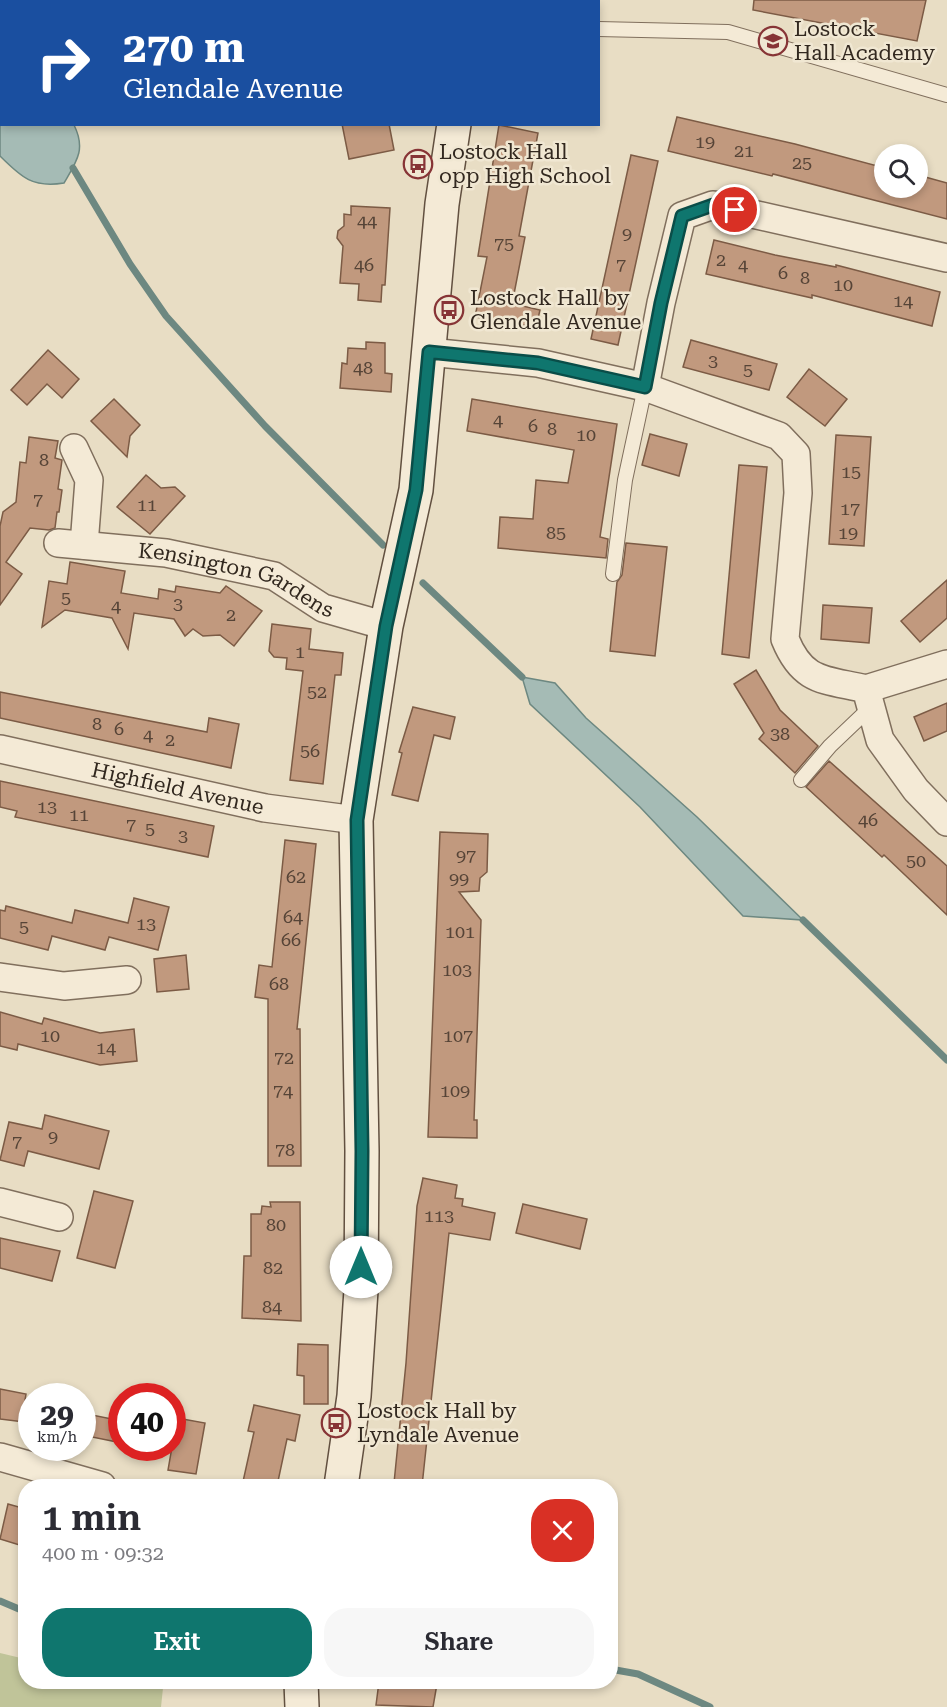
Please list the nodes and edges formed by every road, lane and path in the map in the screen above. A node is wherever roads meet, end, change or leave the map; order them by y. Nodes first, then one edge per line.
1 (600, 29) edge
2 (947, 95) edge
3 (454, 126) edge
4 (947, 258) edge
5 (429, 352) junction
6 (645, 387) junction
7 (74, 448) dead end
8 (58, 543) dead end
9 (84, 545) junction
10 (613, 574) dead end
11 (386, 626) junction
12 (947, 664) edge
13 (869, 698) junction
14 (0, 749) edge
15 (801, 780) dead end
16 (357, 820) junction
17 (947, 822) edge
18 (0, 977) edge
19 (127, 980) dead end
20 (0, 1202) edge
21 (59, 1217) dead end
22 (0, 1457) edge
23 (77, 1479) edge
24 (342, 1479) edge
25 (301, 1689) edge
26 (302, 1707) edge

1 - 2 lane
3 - 5 street
4 - 6 street
5 - 6 street
5 - 11 street
6 - 10 lane
6 - 13 street
7 - 9 street
8 - 9 street, Kensington Gardens
9 - 11 street, Kensington Gardens
11 - 16 street
12 - 13 street
13 - 15 lane
13 - 17 street
14 - 16 street, Highfield Avenue
16 - 24 street
18 - 19 street
20 - 21 street
22 - 23 street
25 - 26 street

